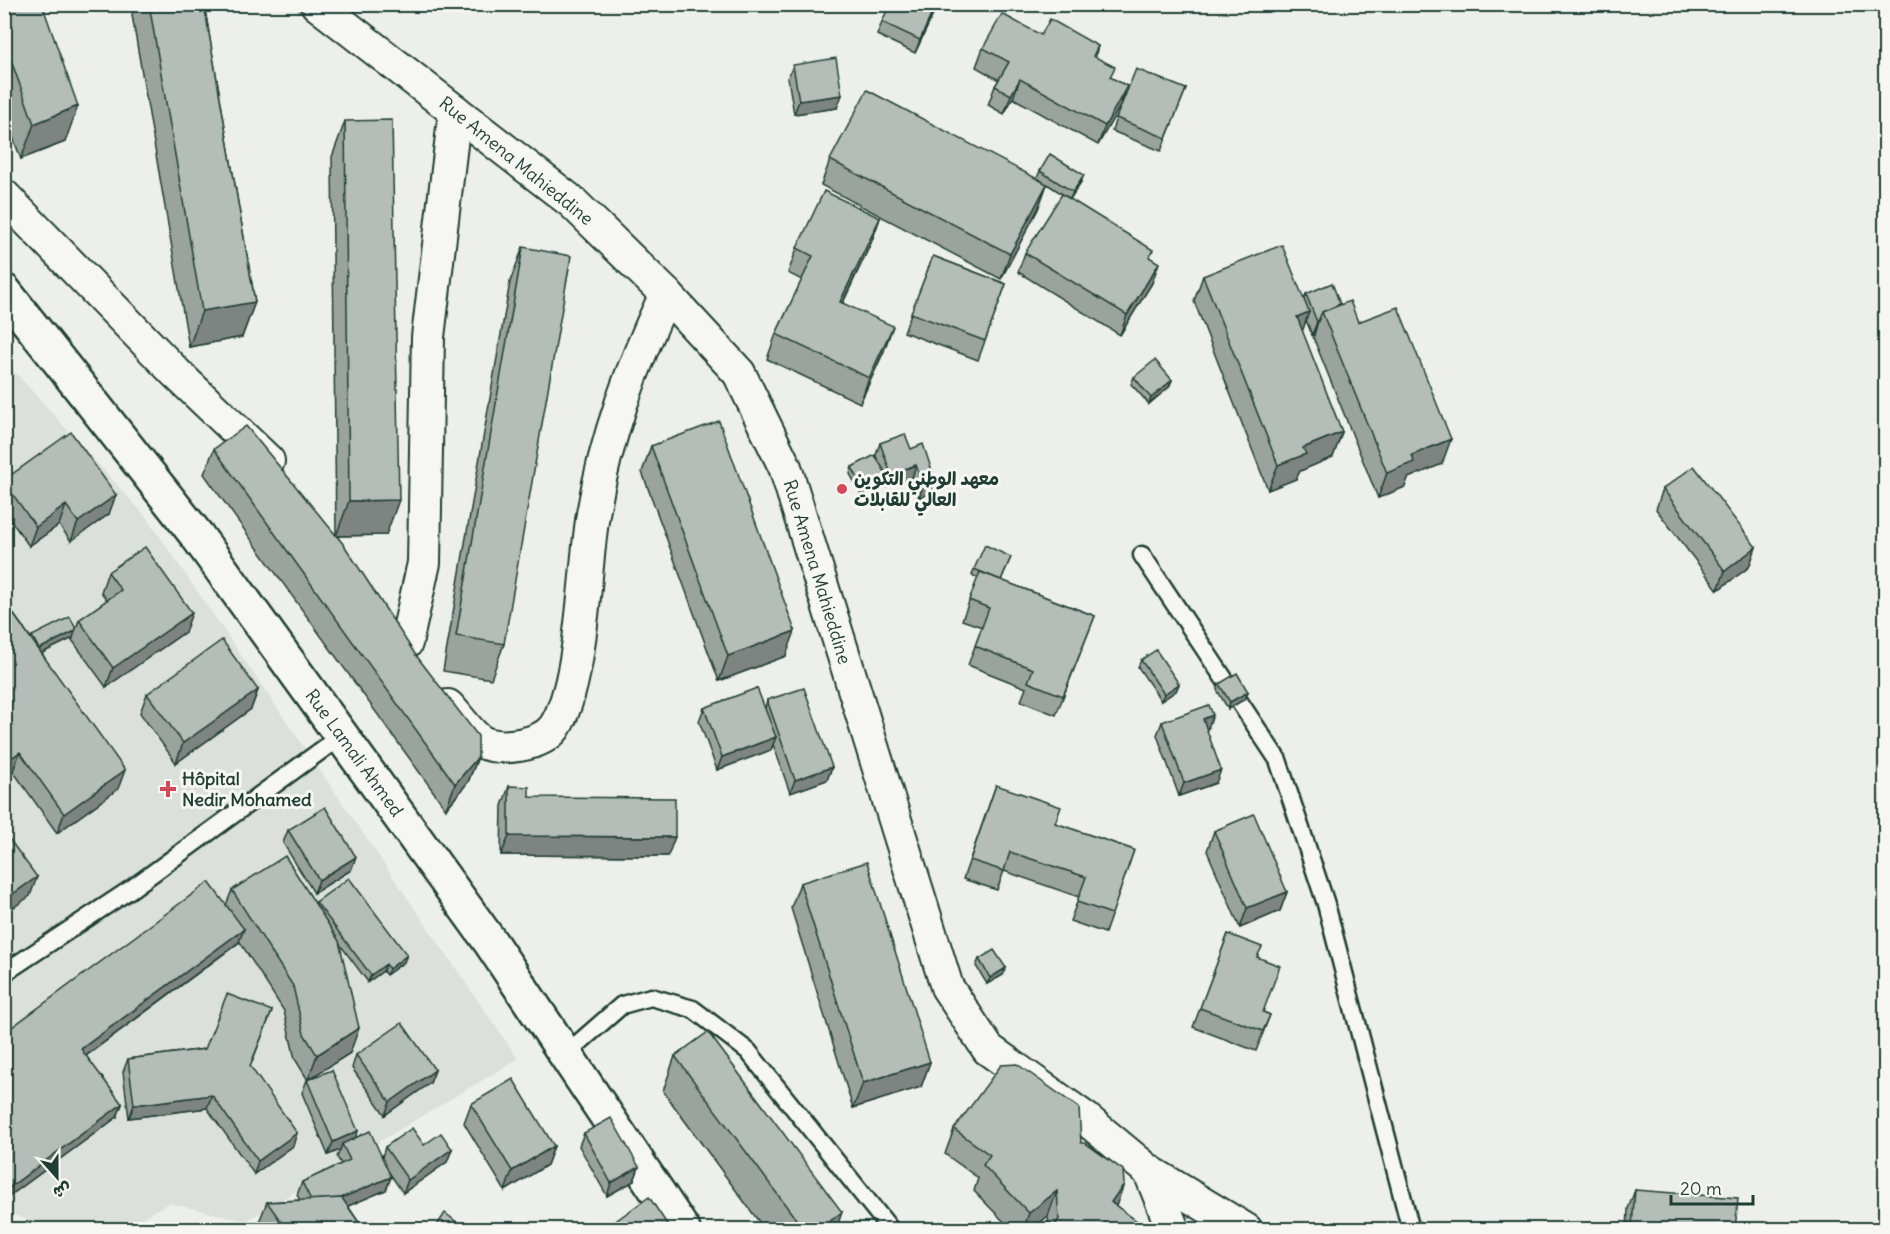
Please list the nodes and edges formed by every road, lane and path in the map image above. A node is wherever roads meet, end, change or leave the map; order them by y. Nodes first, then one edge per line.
1 (317, 4) edge
2 (455, 111) junction
3 (4, 196) edge
4 (4, 291) edge
5 (666, 294) junction
6 (288, 488) edge
7 (1142, 555) dead end
8 (385, 621) edge
9 (406, 643) junction
10 (341, 736) junction
11 (4, 973) edge
12 (566, 1054) junction
13 (1150, 1172) junction
14 (683, 1230) edge
15 (891, 1230) edge
16 (1173, 1230) edge
17 (1246, 1230) edge
18 (1411, 1230) edge

1 - 2 street, Rue Amena Mahieddine
2 - 5 street, Rue Amena Mahieddine
2 - 9 street
3 - 6 street
4 - 10 main road, Rue Lamali Ahmed
5 - 9 street
5 - 13 street, Rue Amena Mahieddine
7 - 18 lane
8 - 9 street
10 - 11 lane
10 - 12 main road, Rue Lamali Ahmed
12 - 14 main road, Rue Lamali Ahmed
12 - 15 lane
13 - 16 street, Rue Amena Mahieddine
13 - 17 street

